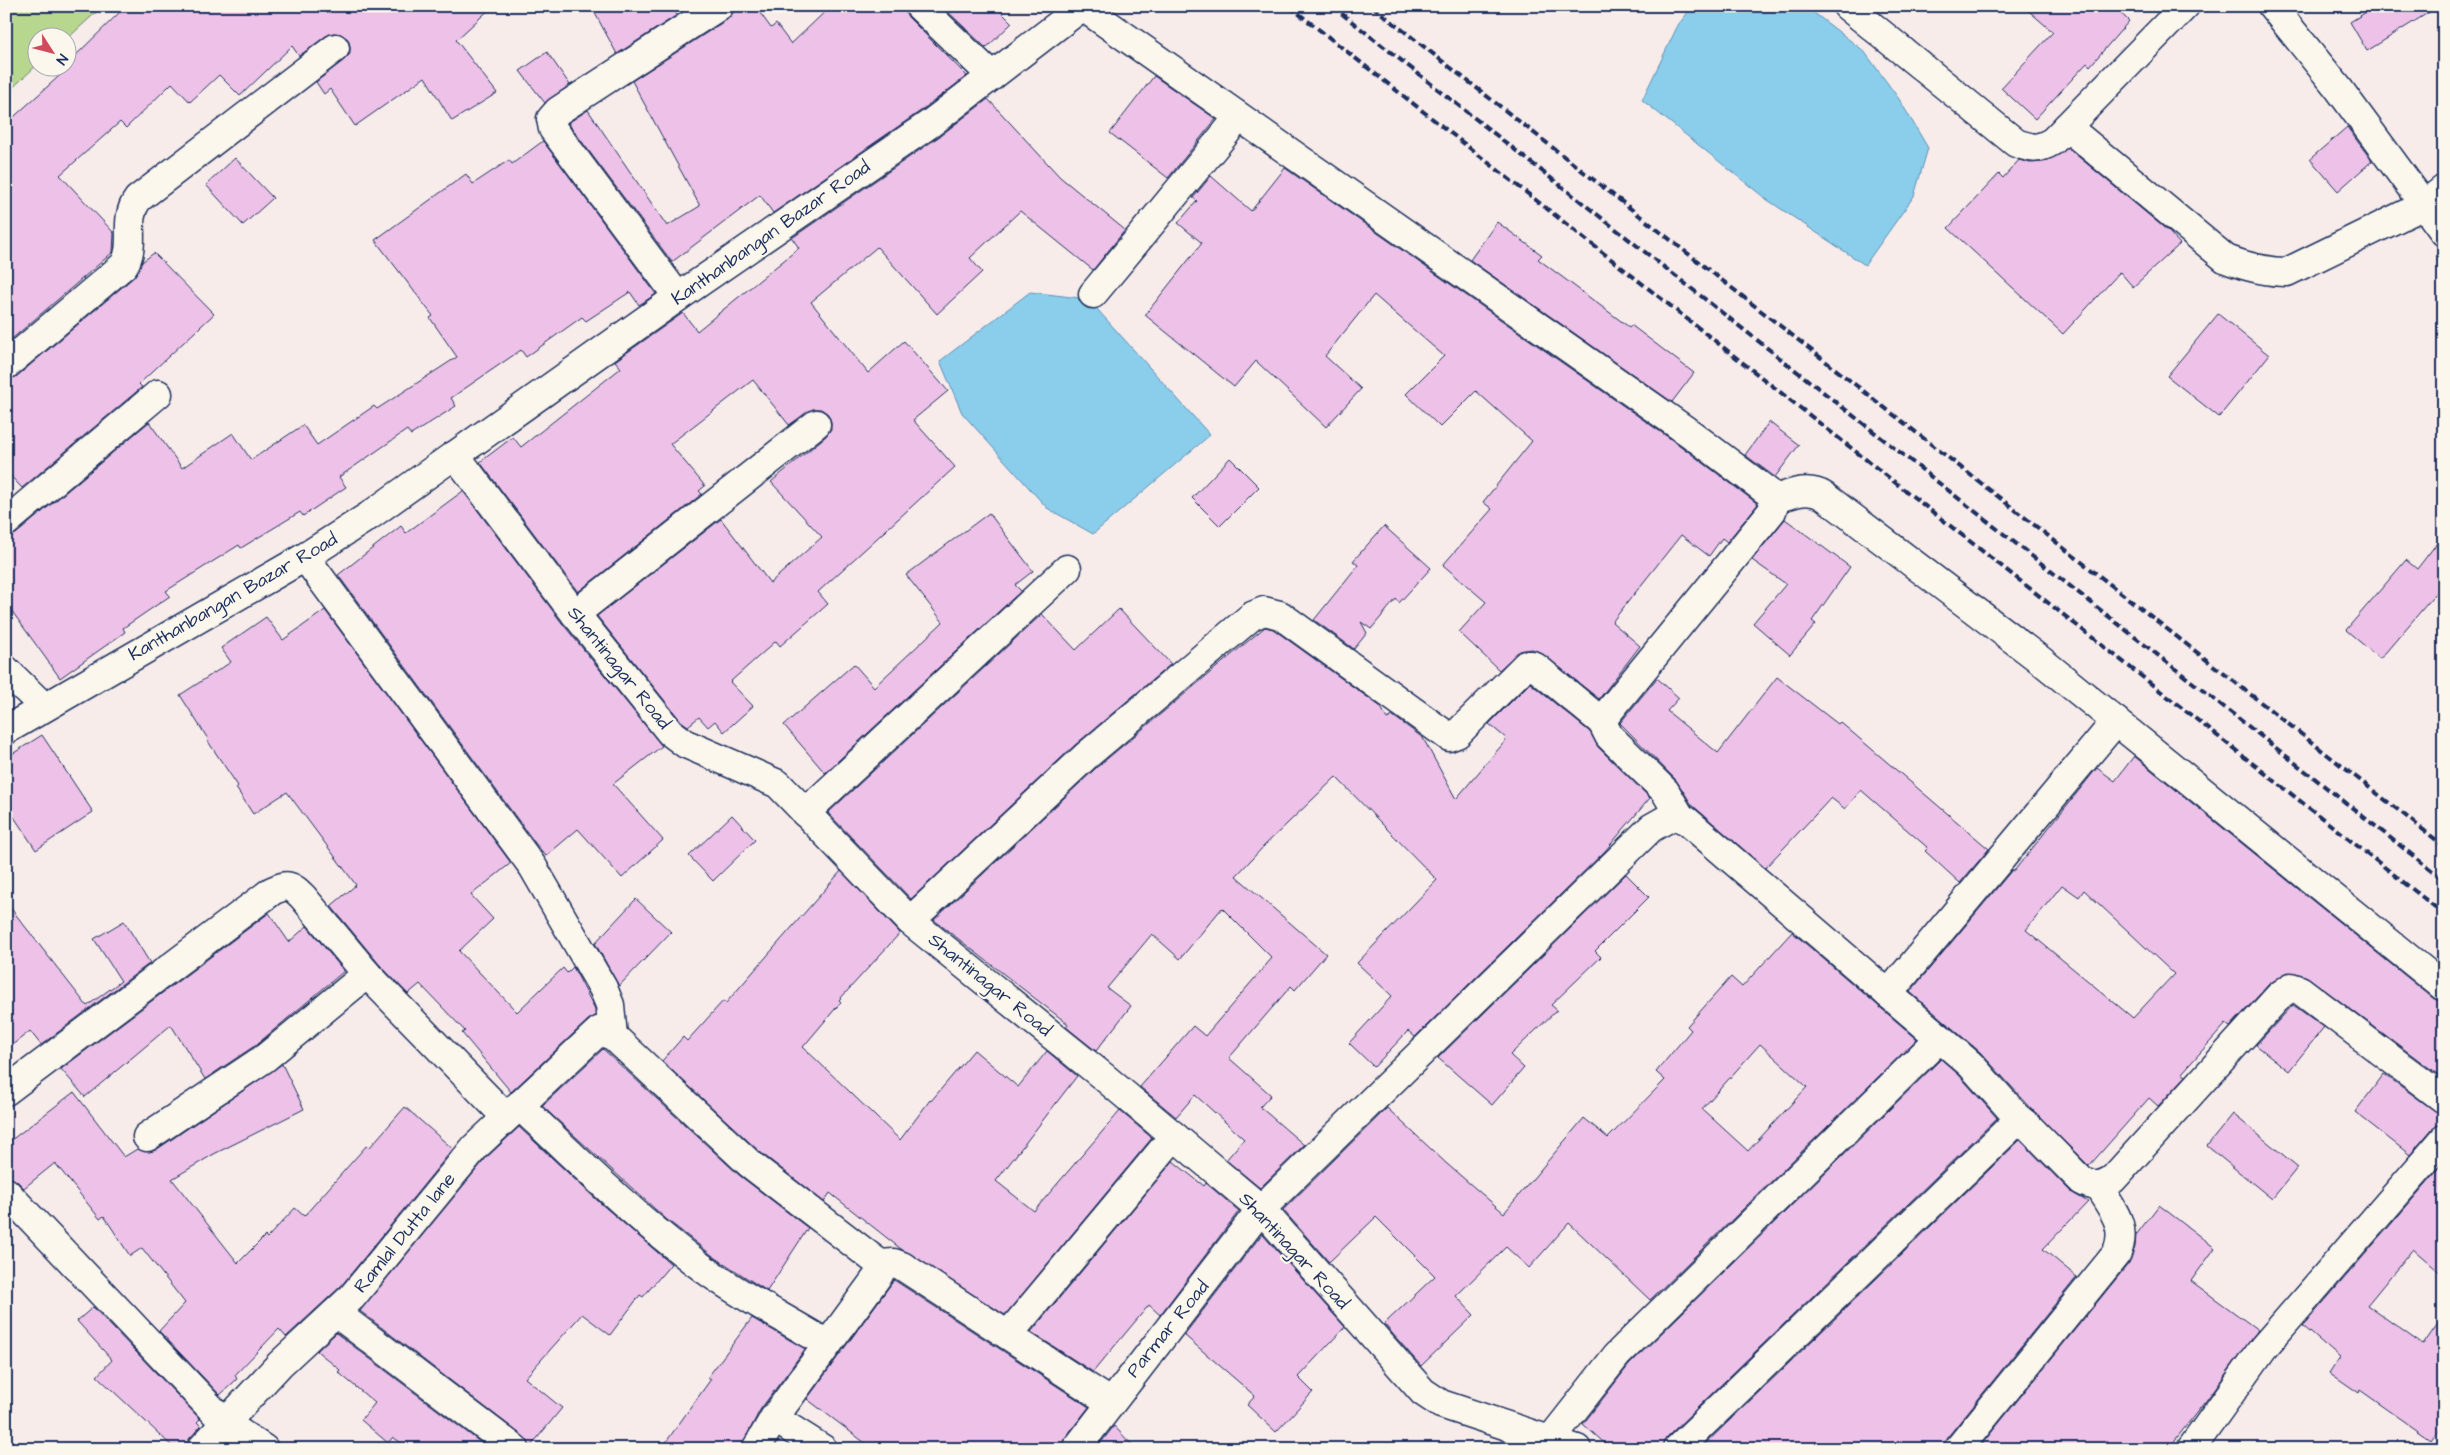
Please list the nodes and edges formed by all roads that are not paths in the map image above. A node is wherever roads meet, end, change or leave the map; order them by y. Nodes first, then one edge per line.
1 (719, 6) edge
2 (919, 6) edge
3 (1083, 6) edge
4 (1847, 6) edge
5 (2184, 6) edge
6 (2272, 6) edge
7 (335, 48) dead end
8 (992, 76) junction
9 (1238, 117) junction
10 (2067, 127) junction
11 (2434, 197) edge
12 (2444, 232) edge
13 (1093, 294) dead end
14 (678, 297) junction
15 (6, 365) edge
16 (158, 394) dead end
17 (816, 424) dead end
18 (456, 456) junction
19 (1773, 500) junction
20 (6, 522) edge
21 (305, 557) junction
22 (1067, 569) dead end
23 (575, 614) junction
24 (6, 670) edge
25 (44, 707) junction
26 (2116, 720) junction
27 (1602, 722) junction
28 (6, 730) edge
29 (805, 813) junction
30 (1681, 818) junction
31 (910, 921) junction
32 (367, 974) junction
33 (2444, 988) edge
34 (1888, 994) junction
35 (613, 1036) junction
36 (1940, 1038) junction
37 (6, 1091) edge
38 (2444, 1099) edge
39 (512, 1111) junction
40 (2020, 1120) junction
41 (1174, 1136) junction
42 (147, 1137) dead end
43 (2444, 1139) edge
44 (2098, 1186) junction
45 (6, 1192) edge
46 (1261, 1209) junction
47 (880, 1264) junction
48 (336, 1313) junction
49 (1008, 1336) junction
50 (828, 1344) junction
51 (1110, 1402) junction
52 (774, 1418) junction
53 (225, 1423) junction
54 (1551, 1439) junction
55 (201, 1449) edge
56 (264, 1449) edge
57 (515, 1449) edge
58 (756, 1449) edge
59 (823, 1449) edge
60 (1076, 1449) edge
61 (1576, 1449) edge
62 (1678, 1449) edge
63 (1958, 1449) edge
64 (2191, 1449) edge

1 - 14 street
2 - 8 street
3 - 8 street, Kanthanbangan Bazar Road
3 - 9 street
4 - 10 street
5 - 10 street
6 - 11 street
7 - 15 street
8 - 14 street, Kanthanbangan Bazar Road
9 - 13 street
9 - 19 street
10 - 11 street
11 - 12 street
14 - 18 street, Kanthanbangan Bazar Road
16 - 20 street
17 - 23 street
18 - 21 street, Kanthanbangan Bazar Road
18 - 23 street, Shantinagar Road
19 - 26 street
19 - 27 street
21 - 25 street, Kanthanbangan Bazar Road
21 - 35 street
22 - 29 street
23 - 29 street, Shantinagar Road
24 - 25 street
25 - 28 street, Kanthanbangan Bazar Road
26 - 33 street
26 - 34 street
27 - 30 street
27 - 31 street
29 - 31 street, Shantinagar Road
30 - 34 street
30 - 46 street, Parmar Road
31 - 41 street, Shantinagar Road
32 - 37 street
32 - 39 street
32 - 42 street
34 - 36 street
35 - 39 street, Ramlal Dutta lane
35 - 47 street
36 - 40 street
36 - 54 street
38 - 44 street
39 - 48 street, Ramlal Dutta lane
39 - 50 street
40 - 44 street
40 - 62 street
41 - 46 street, Shantinagar Road
41 - 49 street
43 - 64 street
44 - 63 street
45 - 53 street
46 - 51 street, Parmar Road
46 - 54 street, Shantinagar Road
47 - 49 street
47 - 50 street
48 - 53 street, Ramlal Dutta lane
48 - 57 street
49 - 51 street
50 - 52 street
51 - 60 street, Parmar Road
52 - 58 street
52 - 59 street
53 - 55 street, Ramlal Dutta lane
53 - 56 street
54 - 61 street, Shantinagar Road

